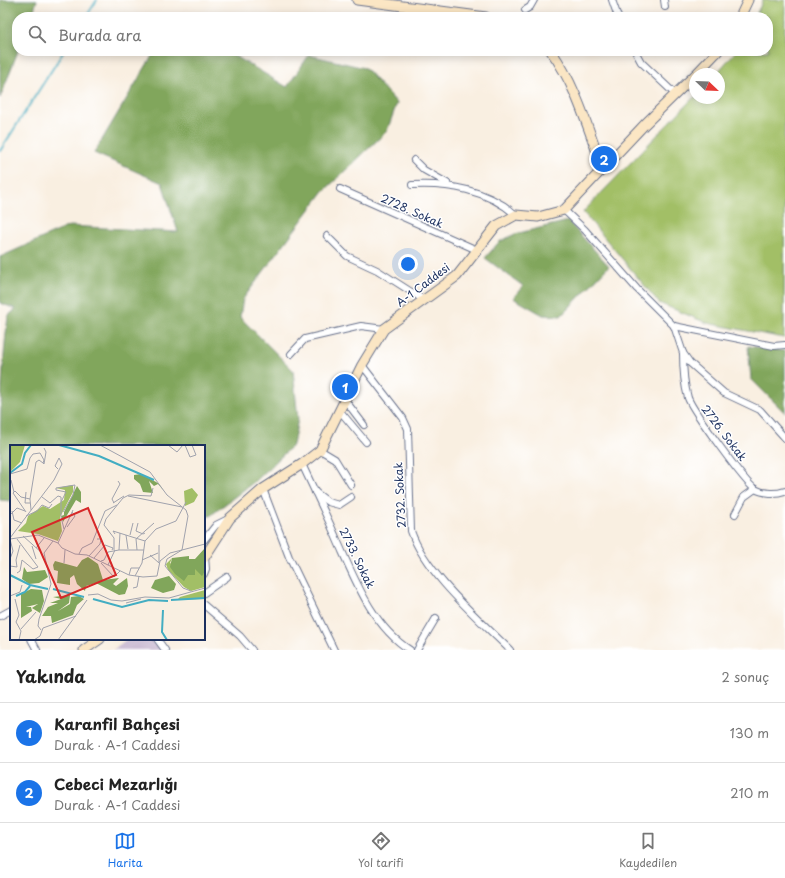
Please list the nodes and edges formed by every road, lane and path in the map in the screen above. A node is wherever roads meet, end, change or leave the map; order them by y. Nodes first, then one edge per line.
1 (357, 0) edge
2 (534, 0) edge
3 (612, 0) edge
4 (748, 0) edge
5 (524, 10) dead end
6 (448, 12) edge
7 (616, 12) edge
8 (742, 12) edge
9 (555, 56) edge
10 (638, 56) edge
11 (713, 56) edge
12 (701, 68) edge
13 (689, 80) edge
14 (676, 94) junction
15 (414, 160) dead end
16 (603, 169) junction
17 (412, 184) dead end
18 (450, 185) junction
19 (340, 189) dead end
20 (564, 210) junction
21 (516, 215) junction
22 (327, 236) dead end
23 (477, 250) junction
24 (424, 300) junction
25 (674, 326) junction
26 (384, 329) junction
27 (785, 345) edge
28 (683, 353) junction
29 (291, 354) dead end
30 (362, 365) junction
31 (345, 400) junction
32 (340, 411) junction
33 (364, 425) dead end
34 (785, 438) edge
35 (366, 442) dead end
36 (320, 450) junction
37 (302, 464) junction
38 (351, 485) dead end
39 (263, 489) junction
40 (755, 489) junction
41 (314, 491) junction
42 (785, 491) edge
43 (351, 497) dead end
44 (735, 514) dead end
45 (230, 518) junction
46 (205, 539) edge
47 (205, 558) edge
48 (205, 572) edge
49 (227, 577) dead end
50 (205, 592) edge
51 (205, 607) edge
52 (10, 611) edge
53 (0, 616) edge
54 (436, 618) dead end
55 (32, 640) edge
56 (99, 640) edge
57 (158, 640) edge
58 (37, 650) edge
59 (84, 650) edge
60 (165, 650) edge
61 (252, 650) edge
62 (334, 650) edge
63 (410, 650) edge
64 (417, 650) edge
65 (510, 650) edge

1 - 6 main road
2 - 5 street
3 - 7 street
4 - 8 main road
9 - 16 main road
10 - 14 street
11 - 12 main road
13 - 14 main road
14 - 16 main road
15 - 18 street
16 - 20 main road
17 - 18 street
18 - 21 street
19 - 23 street, 2728. Sokak
20 - 21 main road
20 - 25 street, 2726. Sokak
21 - 23 main road, A-1 Caddesi
22 - 24 street
23 - 24 main road, A-1 Caddesi
24 - 26 main road, A-1 Caddesi
25 - 27 street
25 - 28 street, 2726. Sokak
26 - 29 street
26 - 30 main road, A-1 Caddesi
28 - 34 street, 2726. Sokak
28 - 40 street, 2726. Sokak
30 - 31 main road, A-1 Caddesi
30 - 65 street, 2732. Sokak
31 - 32 main road, A-1 Caddesi
31 - 33 street
32 - 35 street
32 - 36 main road, A-1 Caddesi
36 - 37 main road, A-1 Caddesi
36 - 38 street
37 - 39 main road, A-1 Caddesi
37 - 41 street, 2733. Sokak
39 - 45 main road, A-1 Caddesi
39 - 62 street
40 - 42 street
40 - 44 street
41 - 43 street
41 - 63 street, 2733. Sokak
45 - 46 street
45 - 47 main road, A-1 Caddesi
47 - 48 street
49 - 50 street
51 - 61 street
52 - 53 street
54 - 64 street
55 - 58 street
56 - 59 main road
57 - 60 street

